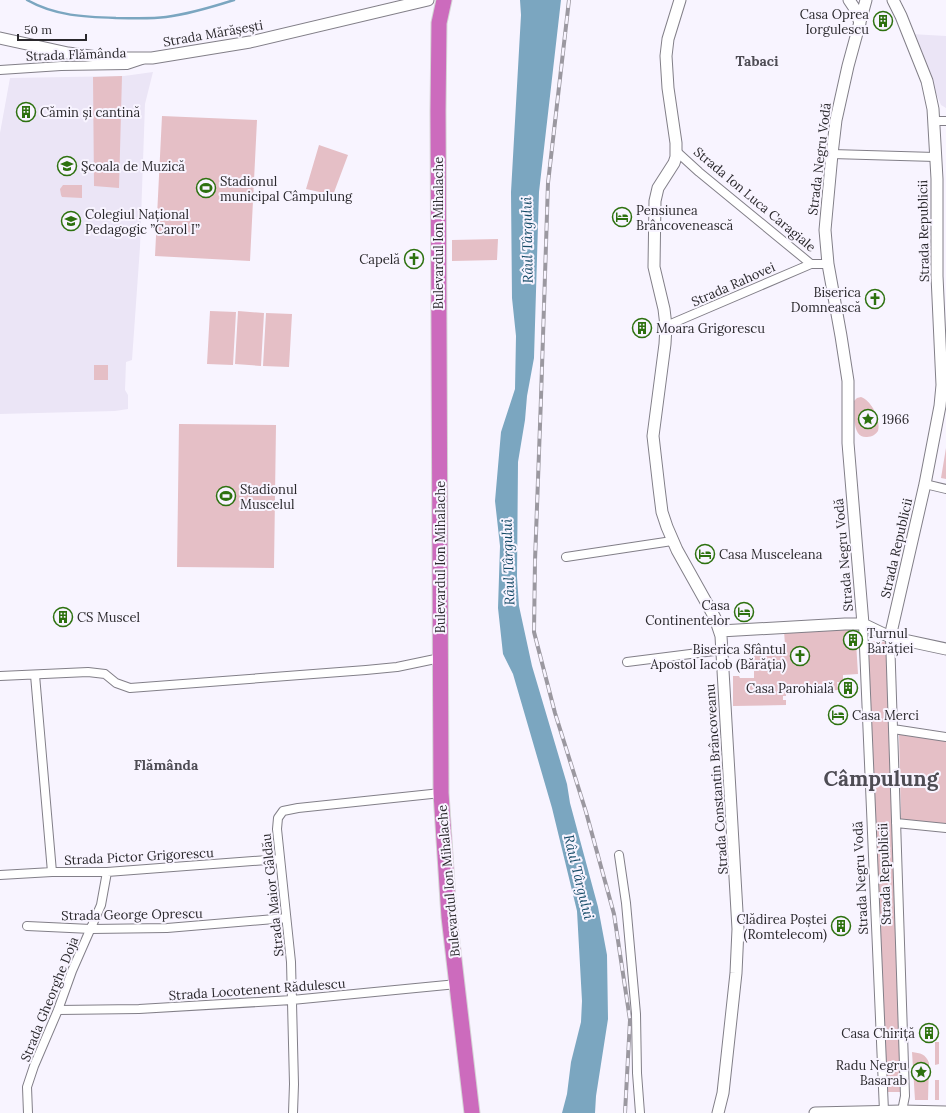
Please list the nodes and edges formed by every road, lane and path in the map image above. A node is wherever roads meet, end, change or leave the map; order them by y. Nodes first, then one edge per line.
1 (428, 0) edge
2 (444, 0) edge
3 (680, 0) edge
4 (849, 0) edge
5 (866, 0) edge
6 (893, 0) edge
7 (860, 23) junction
8 (0, 38) edge
9 (152, 58) junction
10 (0, 70) edge
11 (934, 121) junction
12 (946, 121) edge
13 (676, 151) junction
14 (832, 154) junction
15 (935, 157) junction
16 (941, 180) edge
17 (811, 264) junction
18 (828, 264) junction
19 (666, 326) junction
20 (944, 385) edge
21 (943, 406) edge
22 (925, 484) junction
23 (946, 489) edge
24 (672, 541) junction
25 (566, 557) dead end
26 (863, 624) junction
27 (720, 630) junction
28 (890, 637) junction
29 (946, 649) edge
30 (722, 650) junction
31 (440, 658) junction
32 (627, 662) dead end
33 (35, 675) junction
34 (0, 676) edge
35 (893, 729) junction
36 (946, 737) edge
37 (441, 793) junction
38 (896, 823) junction
39 (946, 828) edge
40 (619, 855) dead end
41 (280, 859) junction
42 (52, 872) junction
43 (107, 872) junction
44 (0, 875) edge
45 (286, 918) junction
46 (27, 926) dead end
47 (91, 929) junction
48 (457, 984) junction
49 (292, 1000) junction
50 (58, 1010) junction
51 (884, 1112) edge
52 (902, 1112) edge
53 (946, 1112) edge
54 (28, 1113) edge
55 (293, 1113) edge
56 (472, 1113) edge
57 (640, 1113) edge
58 (718, 1113) edge
59 (815, 1113) edge

1 - 9 street, Strada Mărășești
2 - 31 highway, Bulevardul Ion Mihalache
3 - 13 street, Strada Ion Luca Caragiale
4 - 7 street
5 - 7 street, Strada Negru Vodă
6 - 11 street, Strada Republicii
7 - 14 street, Strada Negru Vodă
8 - 9 street, Strada Mărășești
9 - 10 street, Strada Flămânda
11 - 12 street
11 - 15 street, Strada Republicii
13 - 17 street, Strada Ion Luca Caragiale
13 - 19 street, Strada Constantin Brâncoveanu
14 - 15 street
14 - 18 street, Strada Negru Vodă
15 - 16 street, Strada Republicii
16 - 20 street, Strada Republicii
17 - 18 street, Strada Ion Luca Caragiale
17 - 19 street, Strada Rahovei
18 - 26 street, Strada Negru Vodă
19 - 24 street, Strada Constantin Brâncoveanu
20 - 21 street, Strada Republicii
21 - 22 street, Strada Republicii
22 - 23 street
22 - 28 street, Strada Republicii
24 - 25 street
24 - 27 street, Strada Constantin Brâncoveanu
26 - 27 street
26 - 28 street
26 - 51 street, Strada Negru Vodă
27 - 30 street, Strada Constantin Brâncoveanu
28 - 29 street
28 - 35 street, Strada Republicii
30 - 32 street
30 - 58 street, Strada Constantin Brâncoveanu
31 - 33 street
31 - 37 highway, Bulevardul Ion Mihalache
33 - 34 street
33 - 42 street
35 - 36 street
35 - 38 street, Strada Republicii
37 - 41 street, Strada Maior Gâldău
37 - 48 highway, Bulevardul Ion Mihalache
38 - 39 street
38 - 52 street, Strada Republicii
40 - 57 street
41 - 43 street, Strada Pictor Grigorescu
41 - 45 street, Strada Maior Gâldău
42 - 43 street, Strada Pictor Grigorescu
42 - 44 street, Strada Pictor Grigorescu
43 - 47 street, Strada Gheorghe Doja
45 - 47 street, Strada George Oprescu
45 - 49 street, Strada Maior Gâldău
46 - 47 street, Strada George Oprescu
47 - 50 street, Strada Gheorghe Doja
48 - 49 street, Strada Locotenent Rădulescu
48 - 56 highway, Bulevardul Ion Mihalache
49 - 50 street, Strada Locotenent Rădulescu
49 - 55 street, Strada Maior Gâldău
50 - 54 street, Strada Gheorghe Doja
51 - 52 street
51 - 59 street
52 - 53 street

